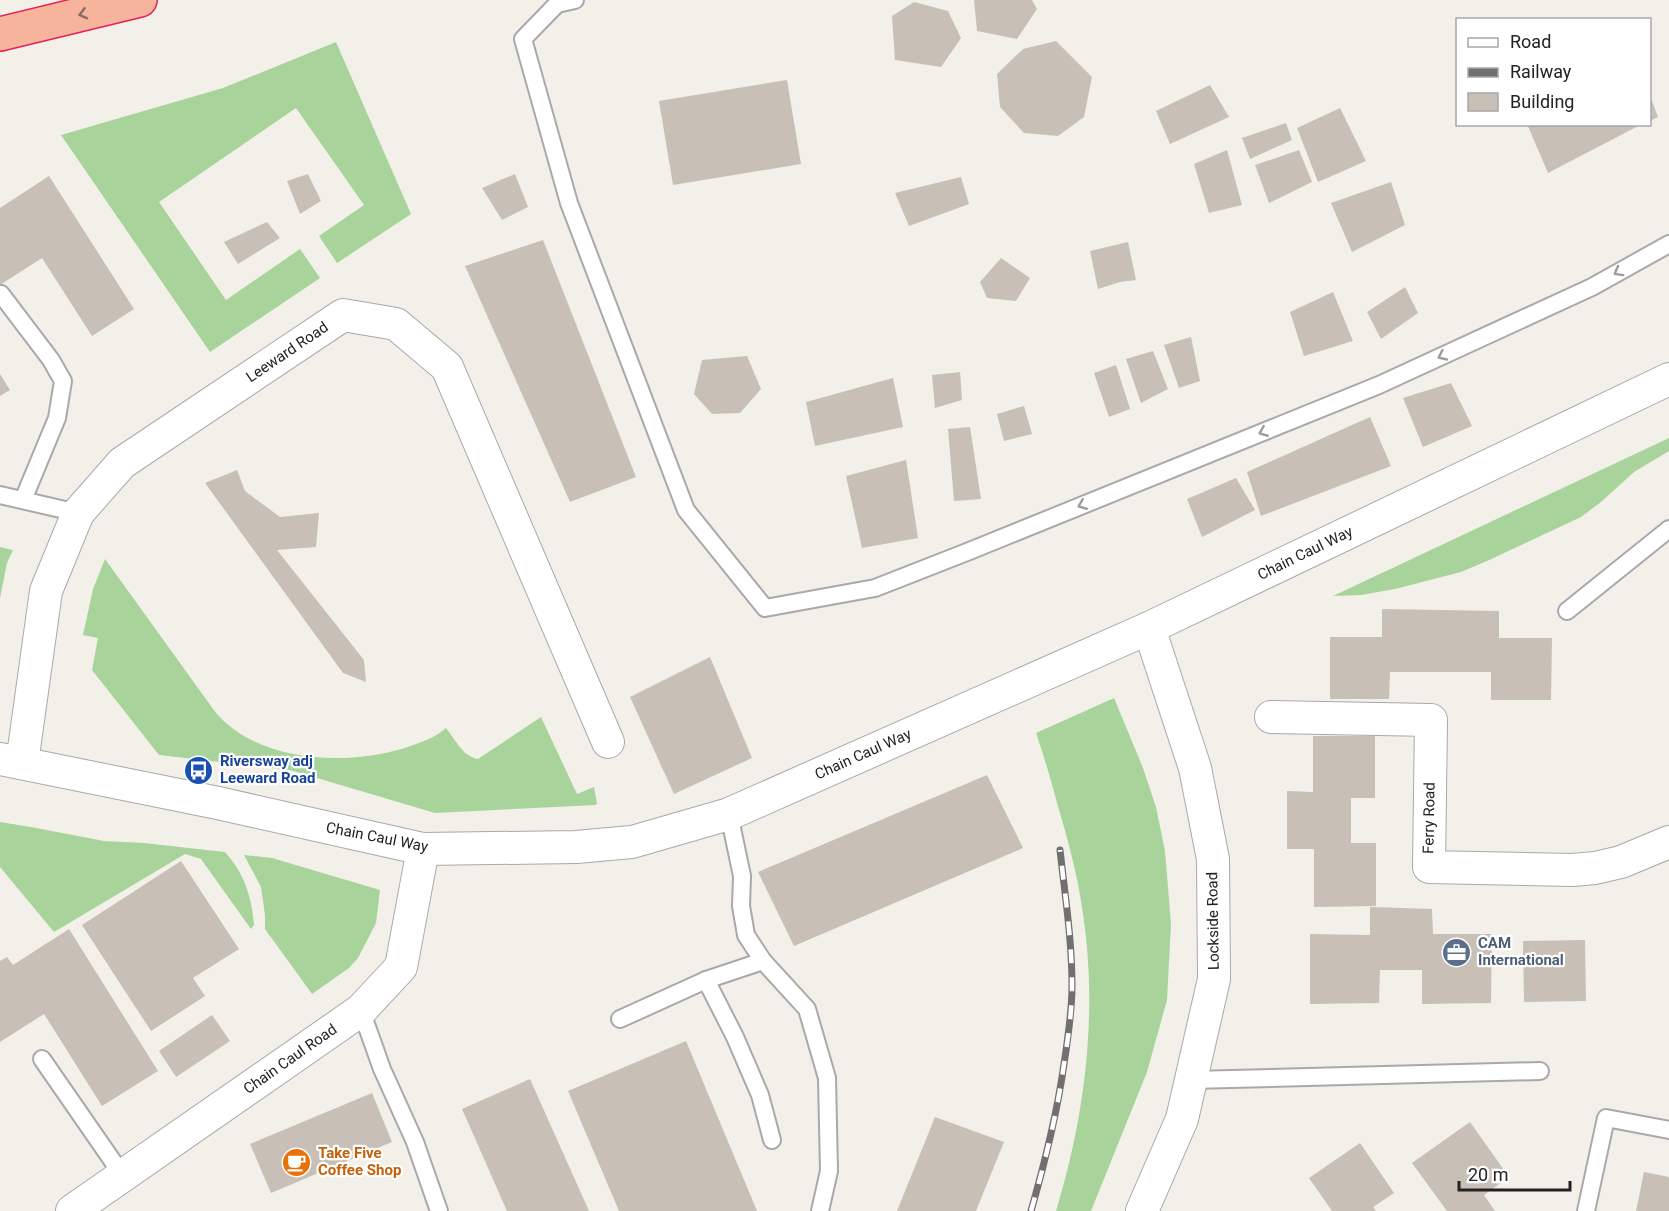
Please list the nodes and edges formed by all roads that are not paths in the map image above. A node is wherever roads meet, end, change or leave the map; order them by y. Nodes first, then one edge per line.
1 (140, 0) edge
2 (574, 0) edge
3 (0, 34) edge
4 (1669, 244) edge
5 (1, 294) edge
6 (1669, 379) edge
7 (0, 495) edge
8 (23, 501) junction
9 (78, 513) junction
10 (1669, 529) edge
11 (1567, 611) dead end
12 (1149, 628) junction
13 (1271, 717) dead end
14 (608, 742) dead end
15 (11, 761) edge
16 (729, 814) junction
17 (1669, 842) edge
18 (423, 849) junction
19 (763, 961) junction
20 (706, 980) junction
21 (361, 1010) junction
22 (620, 1019) dead end
23 (42, 1059) dead end
24 (1540, 1071) dead end
25 (1191, 1080) junction
26 (1669, 1130) edge
27 (772, 1140) dead end
28 (123, 1176) junction
29 (72, 1211) edge
30 (439, 1211) edge
31 (820, 1211) edge
32 (1142, 1211) edge
33 (1586, 1211) edge

1 -> 3 highway
4 -> 2 lane
5 - 8 lane
6 - 12 street, Chain Caul Way
7 - 8 lane
8 - 9 lane
9 - 14 street, Leeward Road
9 - 15 street, Leeward Road
10 - 11 lane
12 - 16 street, Chain Caul Way
12 - 25 street, Lockside Road
13 - 17 street, Ferry Road
15 - 18 street, Chain Caul Way
16 - 18 street, Chain Caul Way
16 - 19 lane
18 - 21 street, Chain Caul Road
19 - 20 lane
19 - 31 lane
20 - 22 lane
20 - 27 lane
21 - 28 street, Chain Caul Road
21 - 30 lane
23 - 28 lane
24 - 25 lane
25 - 32 street, Lockside Road
26 - 33 lane
28 - 29 street, Chain Caul Road

